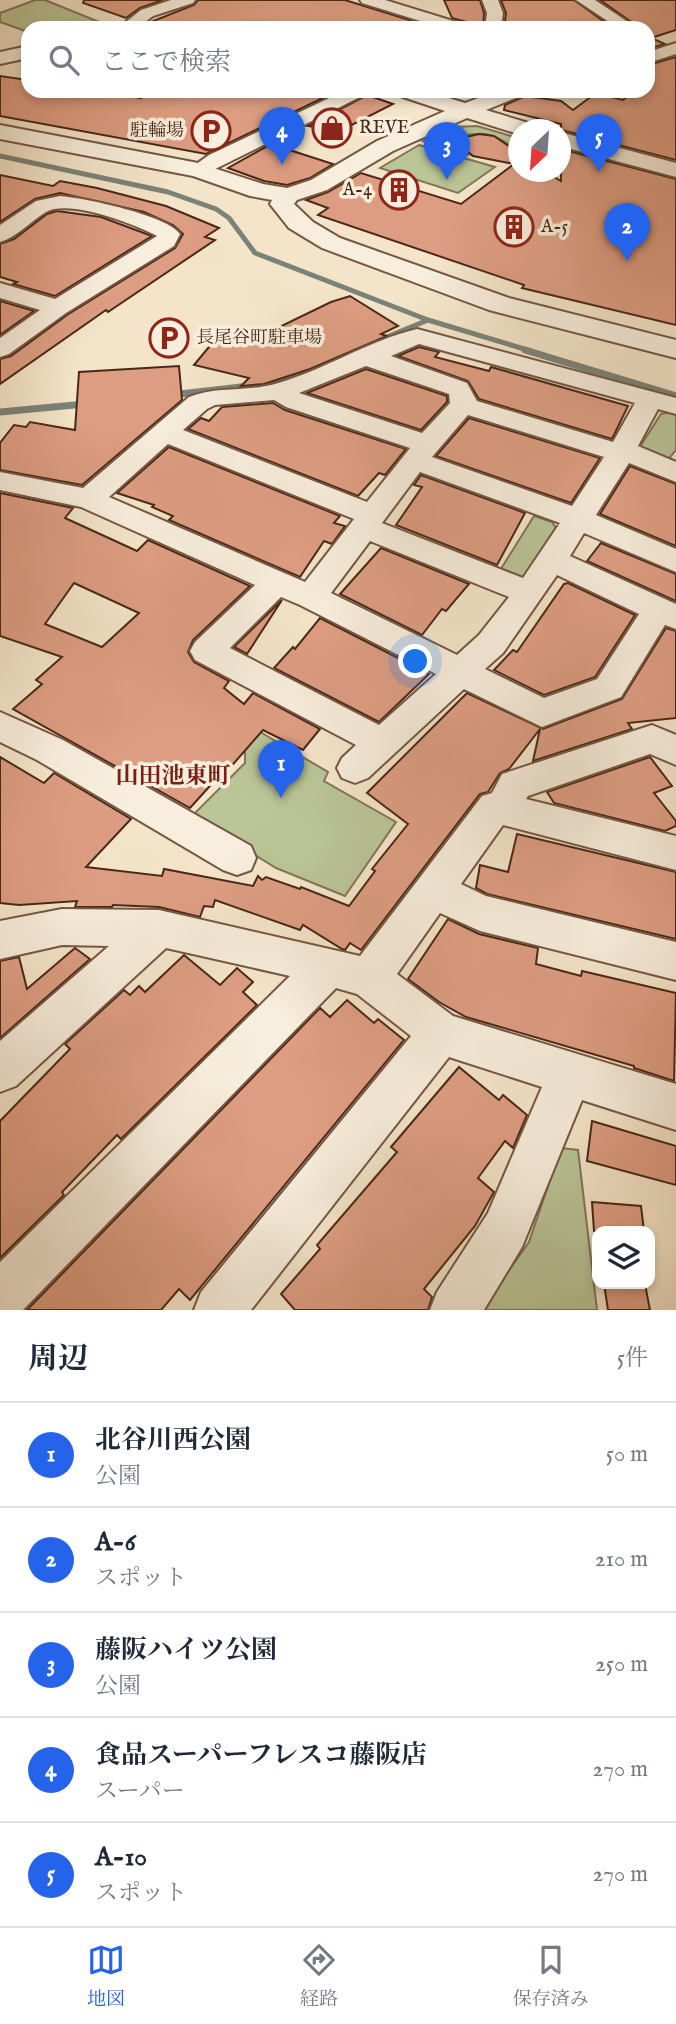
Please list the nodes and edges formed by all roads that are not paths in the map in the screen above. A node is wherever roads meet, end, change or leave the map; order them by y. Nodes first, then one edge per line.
1 (187, 0) edge
2 (368, 0) edge
3 (419, 0) edge
4 (490, 0) edge
5 (584, 0) edge
6 (136, 21) edge
7 (437, 21) edge
8 (466, 21) edge
9 (494, 21) edge
10 (618, 21) edge
11 (21, 54) edge
12 (0, 58) edge
13 (343, 98) edge
14 (425, 98) edge
15 (496, 98) edge
16 (461, 110) junction
17 (508, 124) edge
18 (0, 132) edge
19 (571, 142) edge
20 (198, 170) junction
21 (676, 170) edge
22 (288, 195) junction
23 (0, 235) edge
24 (0, 290) edge
25 (58, 308) junction
26 (0, 349) edge
27 (676, 349) edge
28 (359, 357) junction
29 (278, 392) junction
30 (650, 399) junction
31 (463, 405) junction
32 (676, 406) edge
33 (165, 433) junction
34 (622, 451) junction
35 (420, 452) junction
36 (676, 473) edge
37 (0, 481) edge
38 (89, 499) junction
39 (578, 519) junction
40 (368, 521) junction
41 (551, 560) junction
42 (676, 561) edge
43 (277, 582) junction
44 (530, 593) junction
45 (311, 597) junction
46 (667, 613) edge
47 (460, 670) junction
48 (0, 726) edge
49 (383, 743) junction
50 (676, 751) edge
51 (355, 768) dead end
52 (502, 809) junction
53 (676, 853) edge
54 (237, 858) dead end
55 (433, 890) junction
56 (159, 928) junction
57 (0, 940) edge
58 (676, 961) edge
59 (349, 972) junction
60 (441, 1033) junction
61 (0, 1070) edge
62 (570, 1075) junction
63 (676, 1107) edge
64 (0, 1297) edge
65 (0, 1305) edge
66 (4, 1310) edge
67 (219, 1310) edge
68 (455, 1310) edge

1 - 6 street
2 - 7 street
3 - 8 street
4 - 9 street
5 - 10 street
11 - 12 street
13 - 20 street
14 - 16 street
15 - 16 street
16 - 17 street
16 - 22 street
18 - 20 street
19 - 21 street
20 - 22 street
22 - 27 street
23 - 25 street
24 - 25 street
25 - 26 street
28 - 29 street
28 - 30 street
28 - 31 street
29 - 33 street
29 - 35 street
30 - 32 street
30 - 34 street
31 - 34 street
31 - 35 street
33 - 38 street
33 - 40 street
34 - 36 street
34 - 39 street
35 - 39 street
35 - 40 street
37 - 38 street
38 - 43 street
39 - 41 street
39 - 42 street
40 - 44 street
40 - 45 street
41 - 44 street
41 - 46 street
43 - 45 street
43 - 49 street
44 - 47 street
45 - 47 street
46 - 47 street
47 - 49 street
48 - 54 street
49 - 51 street
50 - 52 street
52 - 53 street
52 - 55 street
55 - 58 street
55 - 59 street
56 - 57 street
56 - 59 street
56 - 61 street
59 - 60 street
59 - 64 street
60 - 62 street
60 - 67 street
62 - 63 street
62 - 68 street
65 - 66 street

